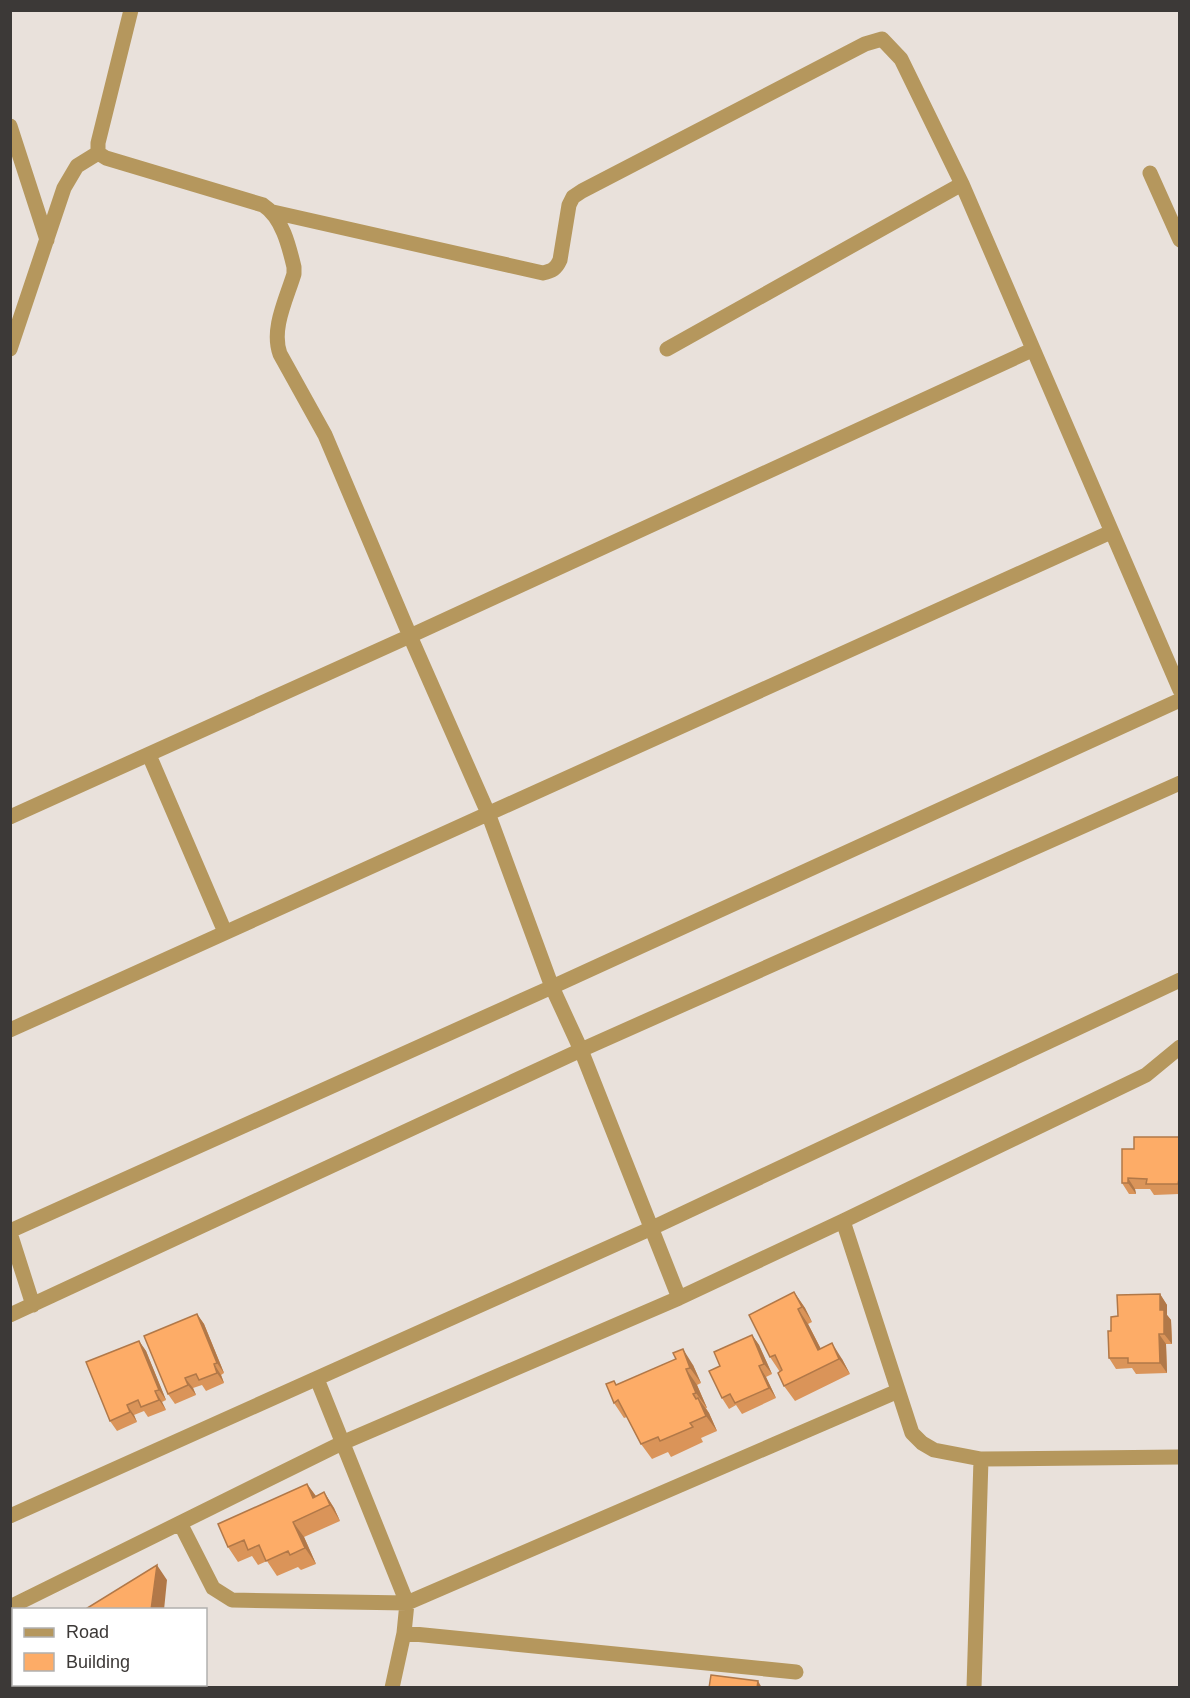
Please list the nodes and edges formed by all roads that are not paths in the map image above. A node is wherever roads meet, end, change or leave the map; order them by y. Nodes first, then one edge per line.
1 (131, 10) edge
2 (10, 126) edge
3 (98, 153) junction
4 (15, 159) edge
5 (1150, 173) dead end
6 (962, 184) junction
7 (273, 212) junction
8 (47, 240) junction
9 (1179, 240) edge
10 (10, 349) edge
11 (667, 349) dead end
12 (1032, 350) junction
13 (1111, 532) junction
14 (410, 636) junction
15 (1179, 690) edge
16 (1179, 700) edge
17 (149, 755) junction
18 (1179, 783) edge
19 (488, 813) junction
20 (10, 817) edge
21 (225, 932) junction
22 (1179, 980) edge
23 (552, 987) junction
24 (10, 1030) edge
25 (1179, 1047) edge
26 (581, 1050) junction
27 (843, 1221) junction
28 (652, 1228) junction
29 (10, 1232) edge
30 (679, 1298) junction
31 (33, 1305) junction
32 (10, 1315) edge
33 (317, 1379) junction
34 (898, 1391) junction
35 (342, 1443) junction
36 (1179, 1457) edge
37 (976, 1458) junction
38 (10, 1516) edge
39 (180, 1524) junction
40 (407, 1603) junction
41 (10, 1607) edge
42 (404, 1633) junction
43 (796, 1672) dead end
44 (392, 1688) edge
45 (974, 1688) edge

1 - 3 street
2 - 4 street
3 - 7 street
3 - 8 street
4 - 8 street
5 - 9 street
6 - 7 street
6 - 11 street
6 - 12 street
7 - 14 street
8 - 10 street
12 - 13 street
12 - 14 street
13 - 15 street
13 - 19 street
14 - 17 street
14 - 19 street
16 - 23 street
17 - 20 street
17 - 21 street
18 - 26 street
19 - 21 street
19 - 23 street
21 - 24 street
22 - 28 street
23 - 26 street
23 - 29 street
25 - 27 street
26 - 28 street
26 - 31 street
27 - 30 street
27 - 34 street
28 - 30 street
28 - 33 street
29 - 31 street
30 - 35 street
31 - 32 street
33 - 35 street
33 - 38 street
34 - 37 street
34 - 40 street
35 - 39 street
35 - 40 street
36 - 37 street
37 - 45 street
39 - 40 street
39 - 41 street
40 - 42 street
42 - 43 street
42 - 44 street

